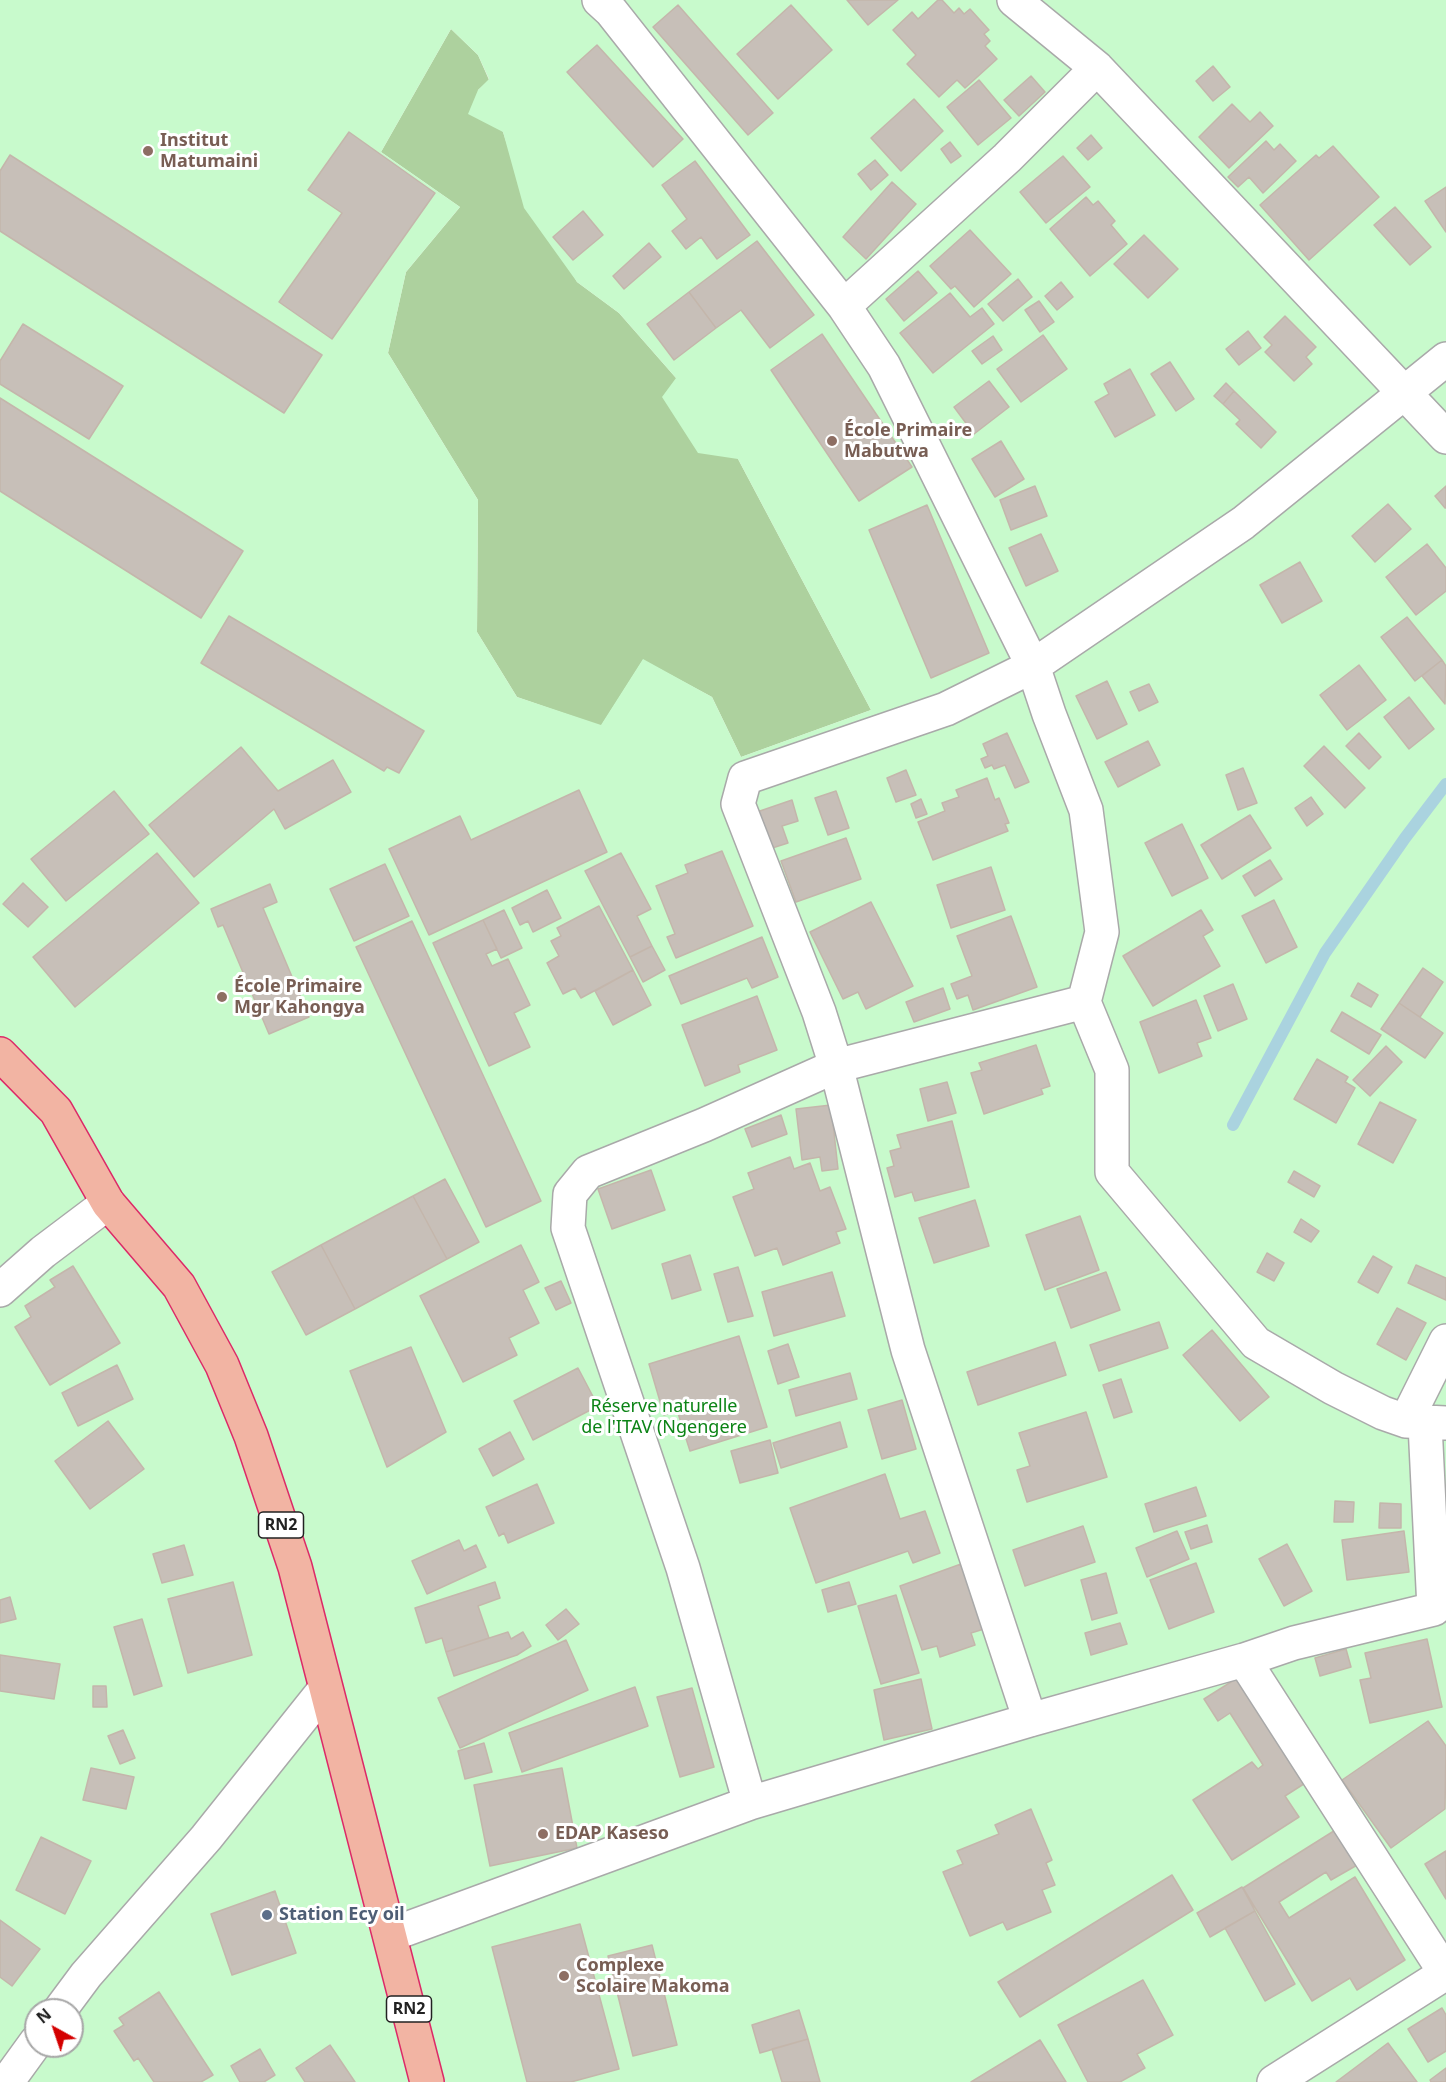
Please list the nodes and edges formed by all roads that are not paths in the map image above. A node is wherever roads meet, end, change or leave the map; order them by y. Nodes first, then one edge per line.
1 (600, 0) edge
2 (1014, 0) edge
3 (1096, 68) junction
4 (844, 306) junction
5 (1446, 359) edge
6 (1404, 394) junction
7 (1446, 437) edge
8 (1033, 666) junction
9 (1084, 1002) junction
10 (0, 1054) edge
11 (836, 1066) junction
12 (108, 1203) junction
13 (0, 1290) edge
14 (1446, 1341) edge
15 (1426, 1423) edge
16 (1244, 1660) junction
17 (325, 1689) junction
18 (1030, 1720) junction
19 (750, 1803) junction
20 (390, 1935) junction
21 (1446, 1973) edge
22 (69, 1998) edge
23 (24, 2058) edge
24 (7, 2082) edge
25 (427, 2082) edge
26 (1274, 2082) edge

1 - 4 street
2 - 3 street
3 - 4 street
3 - 6 street
4 - 8 street
5 - 6 street
6 - 7 street
6 - 8 street
8 - 9 street
8 - 11 street
9 - 11 street
9 - 15 street
10 - 12 highway, RN2
11 - 18 street
11 - 19 street
12 - 13 street
12 - 17 highway, RN2
14 - 15 street
15 - 16 street
16 - 18 street
16 - 21 street
17 - 20 highway, RN2
17 - 22 street
18 - 19 street
19 - 20 street
20 - 25 highway, RN2
21 - 26 street
23 - 24 street

